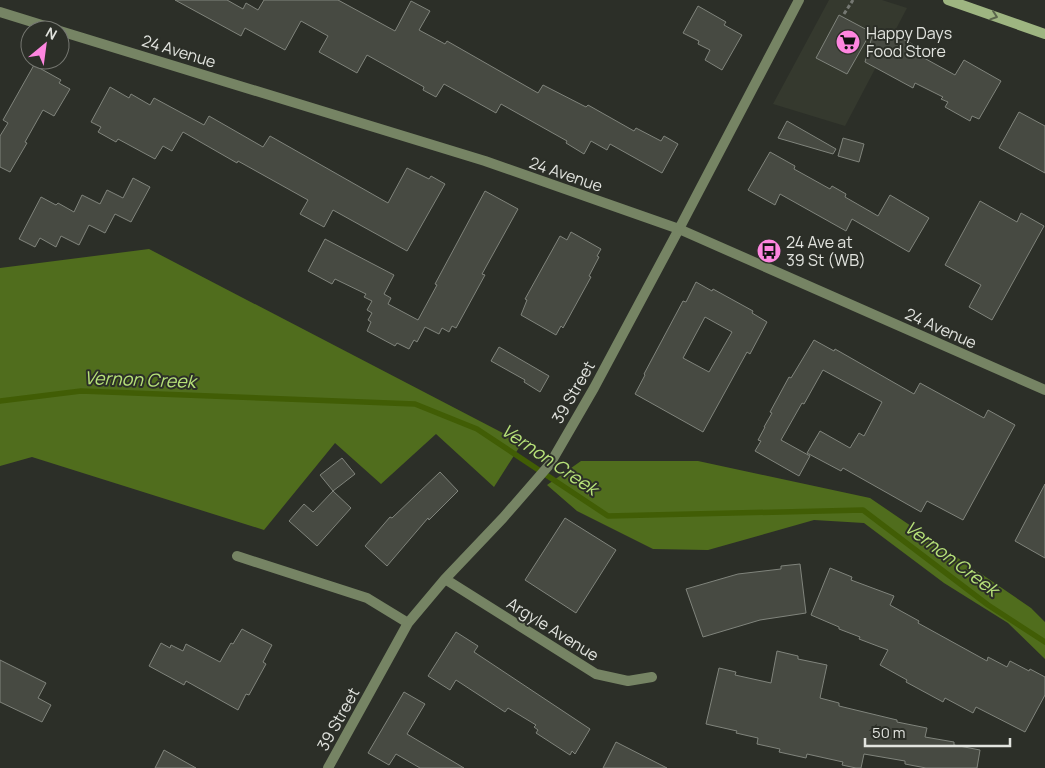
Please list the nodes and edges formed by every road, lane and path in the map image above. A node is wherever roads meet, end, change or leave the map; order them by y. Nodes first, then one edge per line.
1 (799, 0) edge
2 (853, 0) edge
3 (948, 0) edge
4 (0, 12) edge
5 (844, 14) dead end
6 (26, 20) edge
7 (70, 33) edge
8 (1045, 34) edge
9 (679, 229) junction
10 (1045, 390) edge
11 (237, 556) dead end
12 (445, 579) junction
13 (408, 623) junction
14 (652, 677) dead end
15 (328, 768) edge

1 - 9 street, 39 Street
2 - 5 path
3 -> 8 main road
4 - 6 street, 24 Avenue
7 - 9 street, 24 Avenue
9 - 10 street, 24 Avenue
9 - 12 street, 39 Street
11 - 13 street
12 - 13 street, 39 Street
12 - 14 street, Argyle Avenue
13 - 15 street, 39 Street

